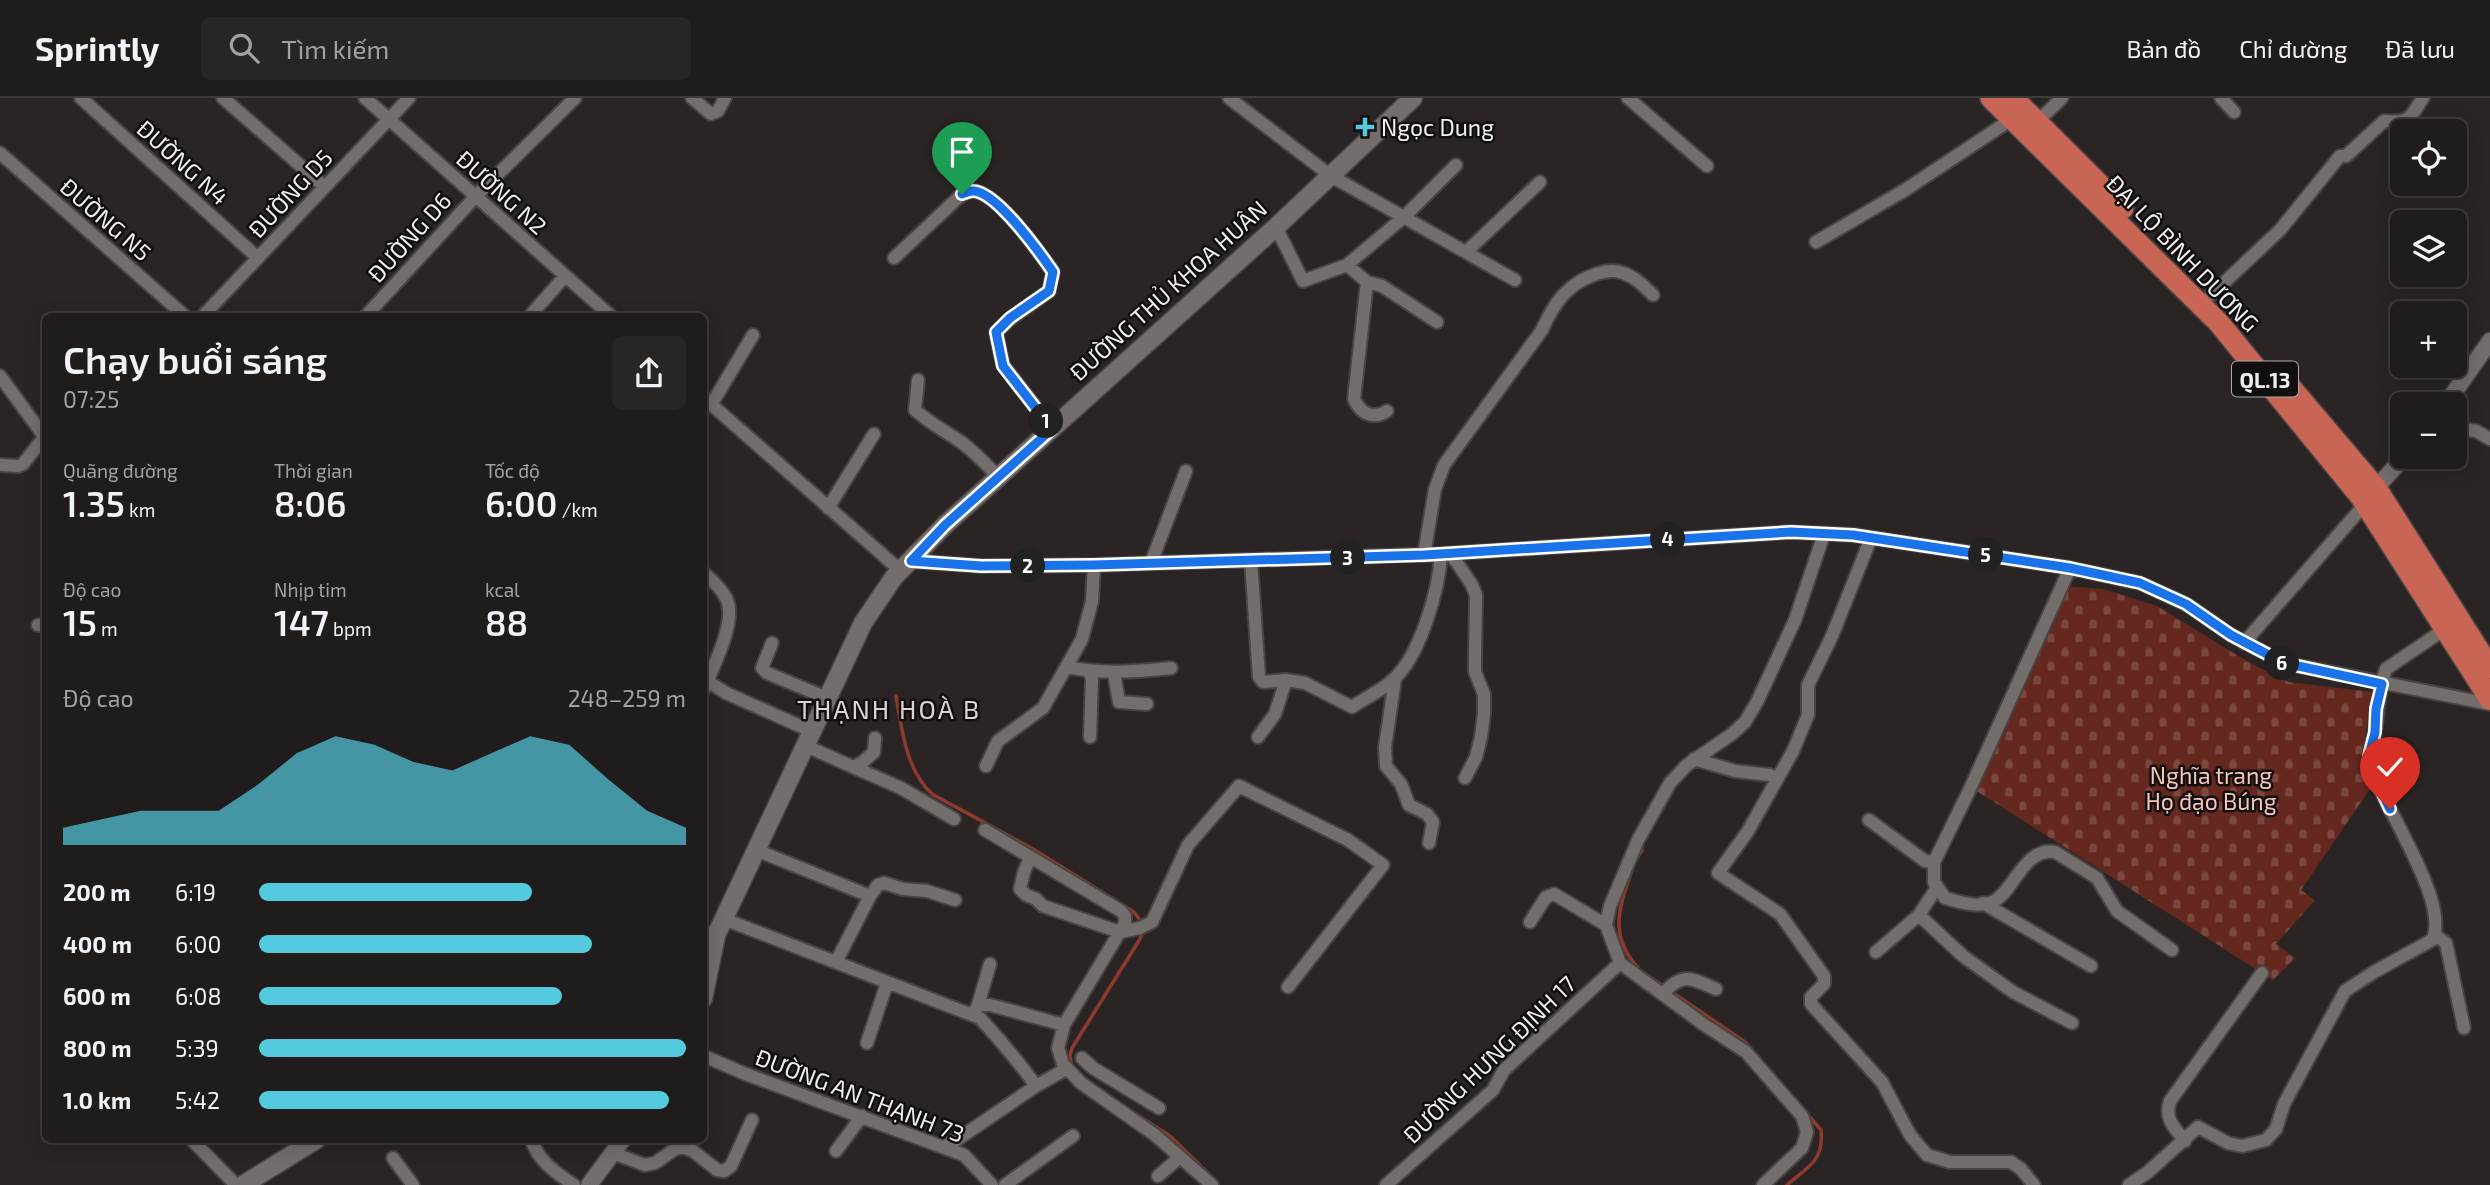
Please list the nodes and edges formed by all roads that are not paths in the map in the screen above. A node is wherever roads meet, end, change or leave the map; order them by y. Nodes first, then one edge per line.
1 (81, 98) edge
2 (223, 98) edge
3 (365, 98) edge
4 (409, 98) edge
5 (575, 98) edge
6 (692, 98) edge
7 (725, 98) edge
8 (1229, 98) edge
9 (1413, 98) edge
10 (1628, 98) edge
11 (1991, 98) edge
12 (2063, 98) edge
13 (2221, 98) edge
14 (2423, 98) edge
15 (2013, 108) edge
16 (2234, 112) dead end
17 (389, 119) junction
18 (2037, 122) junction
19 (0, 153) edge
20 (1456, 165) dead end
21 (1707, 166) dead end
22 (1331, 176) junction
23 (1540, 181) dead end
24 (325, 187) junction
25 (476, 196) junction
26 (1404, 218) junction
27 (1276, 226) junction
28 (1816, 242) dead end
29 (1466, 252) junction
30 (258, 258) junction
31 (894, 258) dead end
32 (1347, 265) junction
33 (565, 276) junction
34 (1515, 280) dead end
35 (1367, 282) junction
36 (1653, 295) dead end
37 (2211, 295) junction
38 (181, 313) edge
39 (206, 313) edge
40 (370, 313) edge
41 (533, 313) edge
42 (607, 313) edge
43 (1437, 322) dead end
44 (753, 334) dead end
45 (2490, 341) edge
46 (0, 376) edge
47 (918, 380) dead end
48 (2454, 392) edge
49 (707, 402) edge
50 (1387, 411) dead end
51 (1052, 429) junction
52 (2467, 430) edge
53 (42, 431) edge
54 (874, 434) dead end
55 (42, 439) edge
56 (2490, 439) edge
57 (0, 465) edge
58 (2394, 469) edge
59 (1185, 471) dead end
60 (998, 477) junction
61 (2371, 496) junction
62 (828, 508) junction
63 (1824, 534) junction
64 (1871, 538) junction
65 (1446, 554) junction
66 (1424, 555) junction
67 (1251, 561) junction
68 (1151, 563) junction
69 (1094, 565) junction
70 (906, 566) junction
71 (2070, 568) junction
72 (707, 576) edge
73 (2445, 629) junction
74 (772, 643) dead end
75 (2244, 643) junction
76 (1066, 667) junction
77 (1171, 668) dead end
78 (2490, 668) edge
79 (1089, 672) junction
80 (1115, 673) junction
81 (707, 678) edge
82 (1395, 679) junction
83 (1286, 680) junction
84 (707, 684) edge
85 (2382, 684) junction
86 (827, 698) junction
87 (2490, 701) edge
88 (1146, 705) dead end
89 (1090, 737) dead end
90 (1258, 737) dead end
91 (807, 738) junction
92 (875, 738) dead end
93 (1693, 759) junction
94 (986, 766) dead end
95 (853, 767) junction
96 (1770, 775) dead end
97 (1465, 778) dead end
98 (954, 819) dead end
99 (1869, 820) dead end
100 (985, 830) dead end
101 (1429, 843) dead end
102 (756, 850) junction
103 (1030, 858) junction
104 (1934, 862) junction
105 (1937, 887) junction
106 (870, 896) junction
107 (956, 900) dead end
108 (1983, 904) junction
109 (1919, 915) junction
110 (1530, 922) dead end
111 (721, 925) junction
112 (1606, 925) junction
113 (1120, 932) junction
114 (2435, 935) junction
115 (707, 944) edge
116 (2172, 950) dead end
117 (1876, 952) dead end
118 (836, 962) junction
119 (1620, 963) junction
120 (990, 964) dead end
121 (2091, 966) dead end
122 (2262, 973) dead end
123 (887, 983) junction
124 (707, 986) edge
125 (1288, 987) dead end
126 (1667, 989) junction
127 (1716, 989) dead end
128 (975, 1010) junction
129 (2072, 1024) dead end
130 (1064, 1026) junction
131 (2464, 1028) dead end
132 (867, 1043) dead end
133 (707, 1057) edge
134 (1082, 1058) dead end
135 (1066, 1069) junction
136 (1086, 1077) junction
137 (1036, 1086) junction
138 (1158, 1108) dead end
139 (862, 1116) junction
140 (752, 1120) dead end
141 (1073, 1136) dead end
142 (2185, 1140) junction
143 (195, 1143) edge
144 (311, 1143) edge
145 (533, 1143) edge
146 (618, 1146) edge
147 (943, 1147) junction
148 (836, 1151) dead end
149 (1180, 1157) junction
150 (393, 1158) dead end
151 (1158, 1176) dead end
152 (596, 1183) edge
153 (236, 1185) edge
154 (243, 1185) edge
155 (413, 1185) edge
156 (574, 1185) edge
157 (992, 1185) edge
158 (1004, 1185) edge
159 (1212, 1185) edge
160 (1386, 1185) edge
161 (1763, 1185) edge
162 (2034, 1185) edge
163 (2129, 1185) edge

1 - 30 street, ĐƯỜNG N4
2 - 24 street
3 - 17 street, ĐƯỜNG N2
4 - 17 street, ĐƯỜNG D5
5 - 25 street, ĐƯỜNG D6
6 - 7 street
8 - 22 street
9 - 22 main road, ĐƯỜNG THỦ KHOA HUÂN
10 - 21 street
11 - 15 highway, ĐẠI LỘ BÌNH DƯƠNG / QL.13
12 - 18 street
13 - 16 street
14 - 37 street
15 - 18 highway, ĐẠI LỘ BÌNH DƯƠNG / QL.13
15 - 28 street
15 - 61 highway, ĐẠI LỘ BÌNH DƯƠNG / QL.13
17 - 24 street, ĐƯỜNG D5
17 - 25 street, ĐƯỜNG N2
18 - 37 highway, ĐẠI LỘ BÌNH DƯƠNG / QL.13
19 - 38 street, ĐƯỜNG N5
20 - 26 street
22 - 26 street
22 - 27 main road, ĐƯỜNG THỦ KHOA HUÂN
23 - 29 street
24 - 30 street, ĐƯỜNG D5
25 - 33 street, ĐƯỜNG N2
25 - 40 street, ĐƯỜNG D6
26 - 29 street
26 - 32 street
27 - 32 street
27 - 51 main road, ĐƯỜNG THỦ KHOA HUÂN
29 - 34 street
30 - 39 street, ĐƯỜNG D5
31 - 51 street
32 - 35 street
33 - 41 street
33 - 42 street, ĐƯỜNG N2
35 - 43 street
35 - 50 street
36 - 66 street
37 - 61 highway, ĐẠI LỘ BÌNH DƯƠNG / QL.13
44 - 49 street
45 - 48 street
46 - 53 street
47 - 60 street
49 - 62 street
51 - 60 main road, ĐƯỜNG THỦ KHOA HUÂN
52 - 56 street
54 - 62 street
55 - 57 street
58 - 61 street
59 - 68 street
60 - 70 main road, ĐƯỜNG THỦ KHOA HUÂN
61 - 73 highway, ĐẠI LỘ BÌNH DƯƠNG / QL.13
61 - 75 street
61 - 78 highway, ĐẠI LỘ BÌNH DƯƠNG / QL.13
62 - 70 street
63 - 64 street
63 - 65 street
63 - 93 street
64 - 71 street
64 - 162 street
65 - 66 street
65 - 82 street
65 - 97 street
66 - 67 street
67 - 68 street
67 - 83 street
68 - 69 street
69 - 70 street
69 - 76 street
70 - 86 main road, ĐƯỜNG THỦ KHOA HUÂN
71 - 75 street
71 - 104 street
72 - 81 street
73 - 85 street
73 - 87 highway, ĐẠI LỘ BÌNH DƯƠNG / QL.13
74 - 86 street
75 - 85 street
76 - 79 street
76 - 94 street
77 - 80 street
79 - 80 street
79 - 89 street
80 - 88 street
82 - 83 street
82 - 101 street
83 - 90 street
84 - 91 street
85 - 87 street
85 - 114 street
86 - 91 main road, ĐƯỜNG THỦ KHOA HUÂN
91 - 95 street
91 - 102 main road, ĐƯỜNG THỦ KHOA HUÂN
92 - 95 street
93 - 96 street
93 - 112 street
95 - 98 street
99 - 104 street
100 - 103 street
102 - 106 street
102 - 111 main road, ĐƯỜNG THỦ KHOA HUÂN
103 - 113 street
103 - 113 street
104 - 105 street
105 - 108 street
105 - 109 street
106 - 107 street
106 - 118 street
108 - 116 street
108 - 121 street
109 - 117 street
109 - 129 street
110 - 112 street
111 - 115 main road, ĐƯỜNG THỦ KHOA HUÂN
111 - 118 street
111 - 124 street
112 - 119 street
113 - 125 street
113 - 130 street
114 - 131 street
114 - 142 street
118 - 123 street
119 - 126 street
119 - 160 street, ĐƯỜNG HƯNG ĐỊNH 17
120 - 128 street
122 - 142 street
123 - 128 street
123 - 132 street
126 - 127 street
126 - 161 street
128 - 130 street
128 - 137 street
130 - 135 street
133 - 139 street, ĐƯỜNG AN THẠNH 73
134 - 136 street
135 - 136 street
135 - 137 street
136 - 138 street
136 - 149 street
137 - 147 street
139 - 147 street, ĐƯỜNG AN THẠNH 73
139 - 148 street
140 - 146 street
141 - 158 street
142 - 163 street
143 - 153 street
144 - 154 main road
145 - 156 street
146 - 152 street
147 - 157 street, ĐƯỜNG AN THẠNH 73
149 - 151 street
149 - 159 street
150 - 155 street

